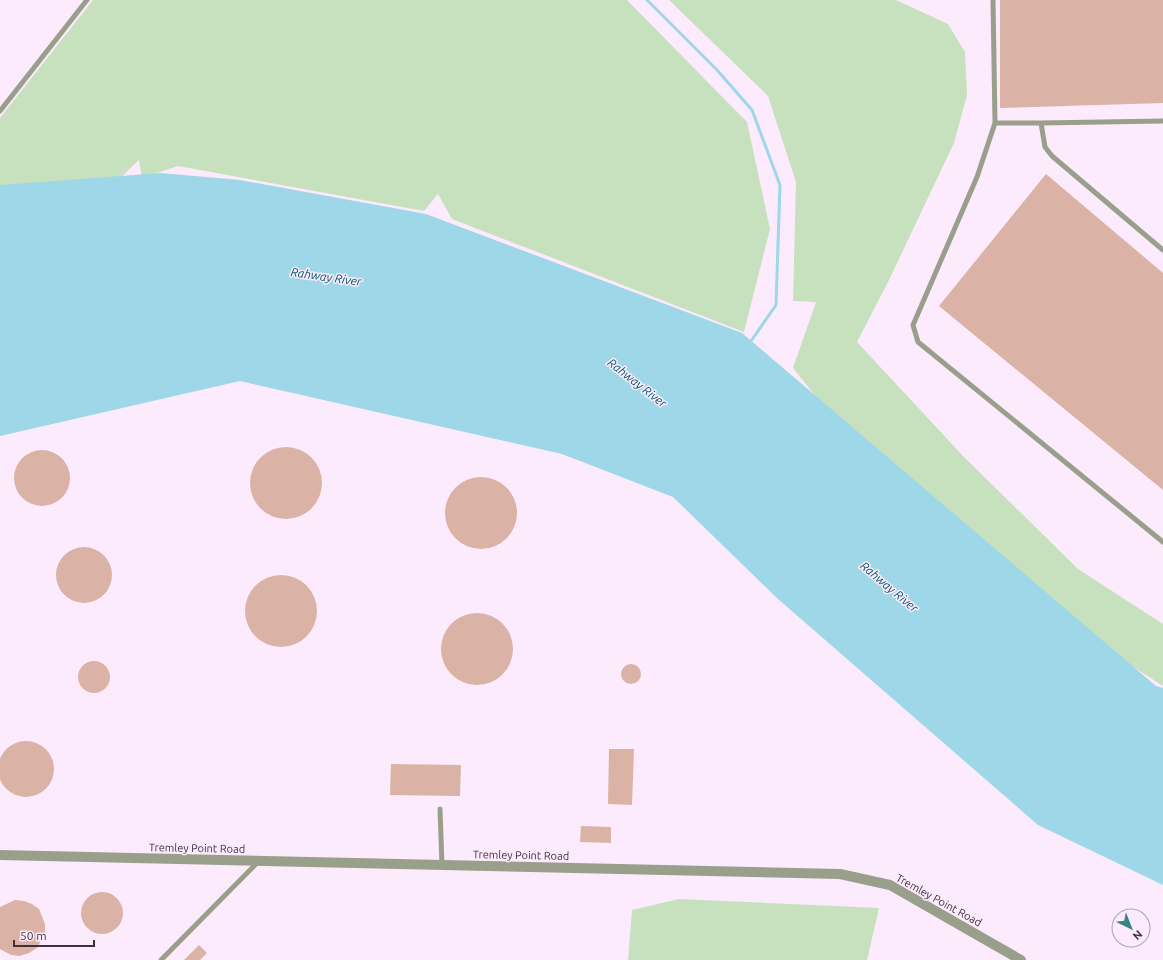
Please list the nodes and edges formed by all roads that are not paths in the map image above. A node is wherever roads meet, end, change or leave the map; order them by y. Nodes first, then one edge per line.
1 (87, 0) edge
2 (993, 0) edge
3 (0, 111) edge
4 (1163, 121) edge
5 (995, 123) junction
6 (1041, 123) junction
7 (1163, 250) edge
8 (1163, 542) edge
9 (440, 809) dead end
10 (0, 855) edge
11 (259, 861) junction
12 (442, 865) junction
13 (161, 960) edge
14 (1021, 960) edge

1 - 3 lane
2 - 5 lane
4 - 6 lane
5 - 6 lane
5 - 8 lane
6 - 7 lane
9 - 12 lane
10 - 11 street, Tremley Point Road
11 - 12 street, Tremley Point Road
11 - 13 lane
12 - 14 street, Tremley Point Road

